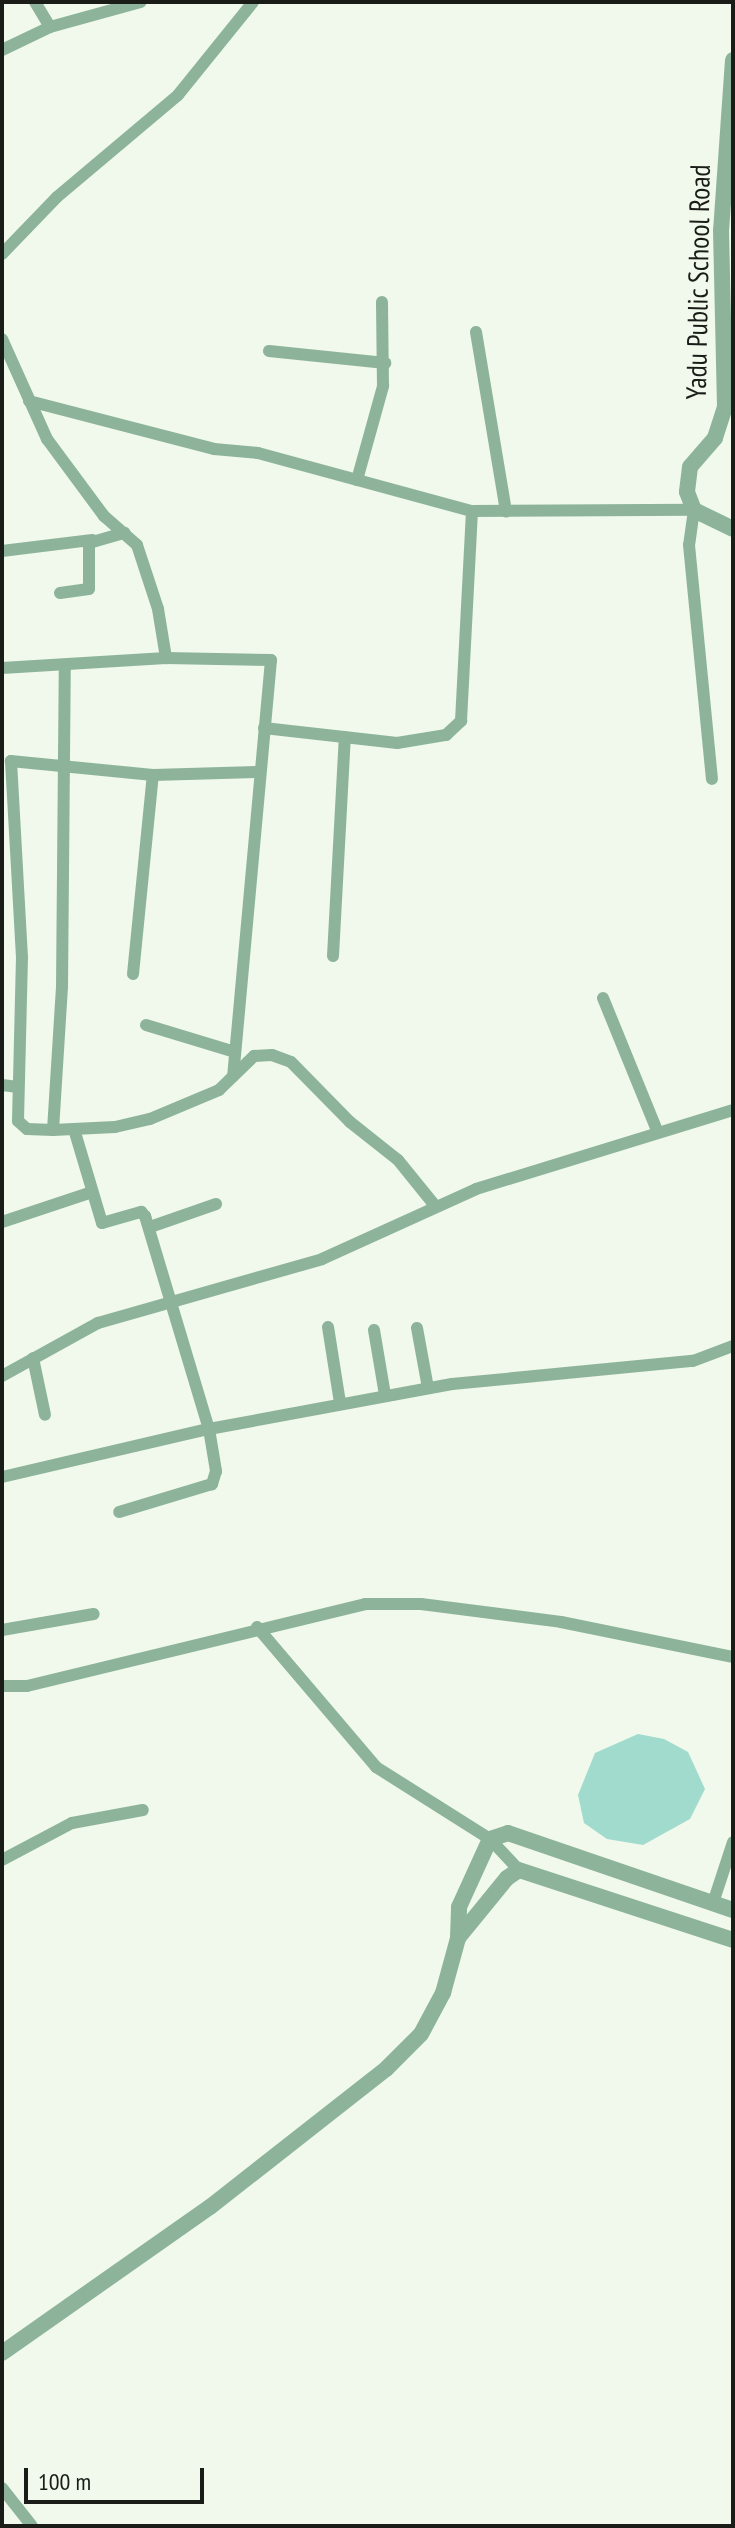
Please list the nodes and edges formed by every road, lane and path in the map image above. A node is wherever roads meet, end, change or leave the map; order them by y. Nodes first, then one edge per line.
1 (35, 2) edge
2 (141, 2) edge
3 (253, 2) edge
4 (50, 27) junction
5 (2, 50) edge
6 (733, 60) edge
7 (2, 254) edge
8 (382, 302) dead end
9 (476, 332) dead end
10 (2, 339) edge
11 (269, 351) dead end
12 (385, 363) junction
13 (29, 401) junction
14 (357, 480) junction
15 (694, 510) junction
16 (472, 511) junction
17 (506, 512) junction
18 (733, 529) edge
19 (125, 533) junction
20 (92, 540) junction
21 (2, 551) edge
22 (60, 593) dead end
23 (166, 658) junction
24 (65, 665) junction
25 (2, 668) edge
26 (264, 728) junction
27 (345, 737) junction
28 (65, 766) junction
29 (259, 772) junction
30 (153, 775) junction
31 (712, 779) dead end
32 (8, 803) edge
33 (333, 956) dead end
34 (133, 974) dead end
35 (603, 998) dead end
36 (146, 1025) dead end
37 (235, 1052) junction
38 (233, 1076) junction
39 (2, 1085) edge
40 (18, 1087) junction
41 (733, 1110) edge
42 (74, 1129) junction
43 (53, 1130) junction
44 (657, 1130) junction
45 (92, 1192) junction
46 (216, 1204) dead end
47 (436, 1207) junction
48 (2, 1222) edge
49 (150, 1227) junction
50 (175, 1302) junction
51 (328, 1327) dead end
52 (417, 1328) dead end
53 (374, 1330) dead end
54 (732, 1350) edge
55 (33, 1358) junction
56 (2, 1376) edge
57 (428, 1388) junction
58 (385, 1395) junction
59 (340, 1403) junction
60 (45, 1415) dead end
61 (209, 1429) junction
62 (2, 1477) edge
63 (119, 1512) dead end
64 (94, 1614) dead end
65 (257, 1627) junction
66 (2, 1630) edge
67 (733, 1657) edge
68 (2, 1686) edge
69 (143, 1810) dead end
70 (490, 1839) junction
71 (733, 1842) edge
72 (2, 1860) edge
73 (519, 1870) junction
74 (713, 1903) junction
75 (733, 1910) edge
76 (458, 1938) junction
77 (733, 1940) edge
78 (2, 2353) edge
79 (2, 2488) edge
80 (32, 2526) edge

1 - 4 street
2 - 4 street
3 - 7 street
4 - 5 street
6 - 15 street, Yadu Public School Road
8 - 12 street
9 - 17 street
10 - 13 street
11 - 12 street
12 - 14 street
13 - 14 street
13 - 19 street
14 - 16 street
15 - 17 street
15 - 18 street
15 - 31 street, Yadu Public School Road
16 - 17 street
16 - 27 street
19 - 20 street
19 - 23 street
20 - 21 street
20 - 22 street
23 - 24 street
23 - 26 street
24 - 25 street
24 - 28 street
26 - 27 street
26 - 29 street
27 - 33 street
28 - 30 street
28 - 32 street
28 - 43 street
29 - 30 street
29 - 37 street
30 - 34 street
32 - 40 street
35 - 44 street
36 - 37 street
37 - 38 street
38 - 42 street
38 - 47 street
39 - 40 street
40 - 43 street
41 - 44 street
42 - 43 street
42 - 45 street
44 - 47 street
45 - 48 street
45 - 49 street
46 - 49 street
47 - 50 street
49 - 50 street
50 - 55 street
50 - 61 street
51 - 59 street
52 - 57 street
53 - 58 street
54 - 57 street
55 - 56 street
55 - 60 street
57 - 58 street
58 - 59 street
59 - 61 street
61 - 62 street
61 - 63 street
64 - 66 street
65 - 67 street
65 - 68 street
65 - 70 street
69 - 72 street
70 - 73 street
70 - 74 street
70 - 76 street
71 - 74 street
73 - 76 street
73 - 77 street
74 - 75 street
76 - 78 street
79 - 80 street

